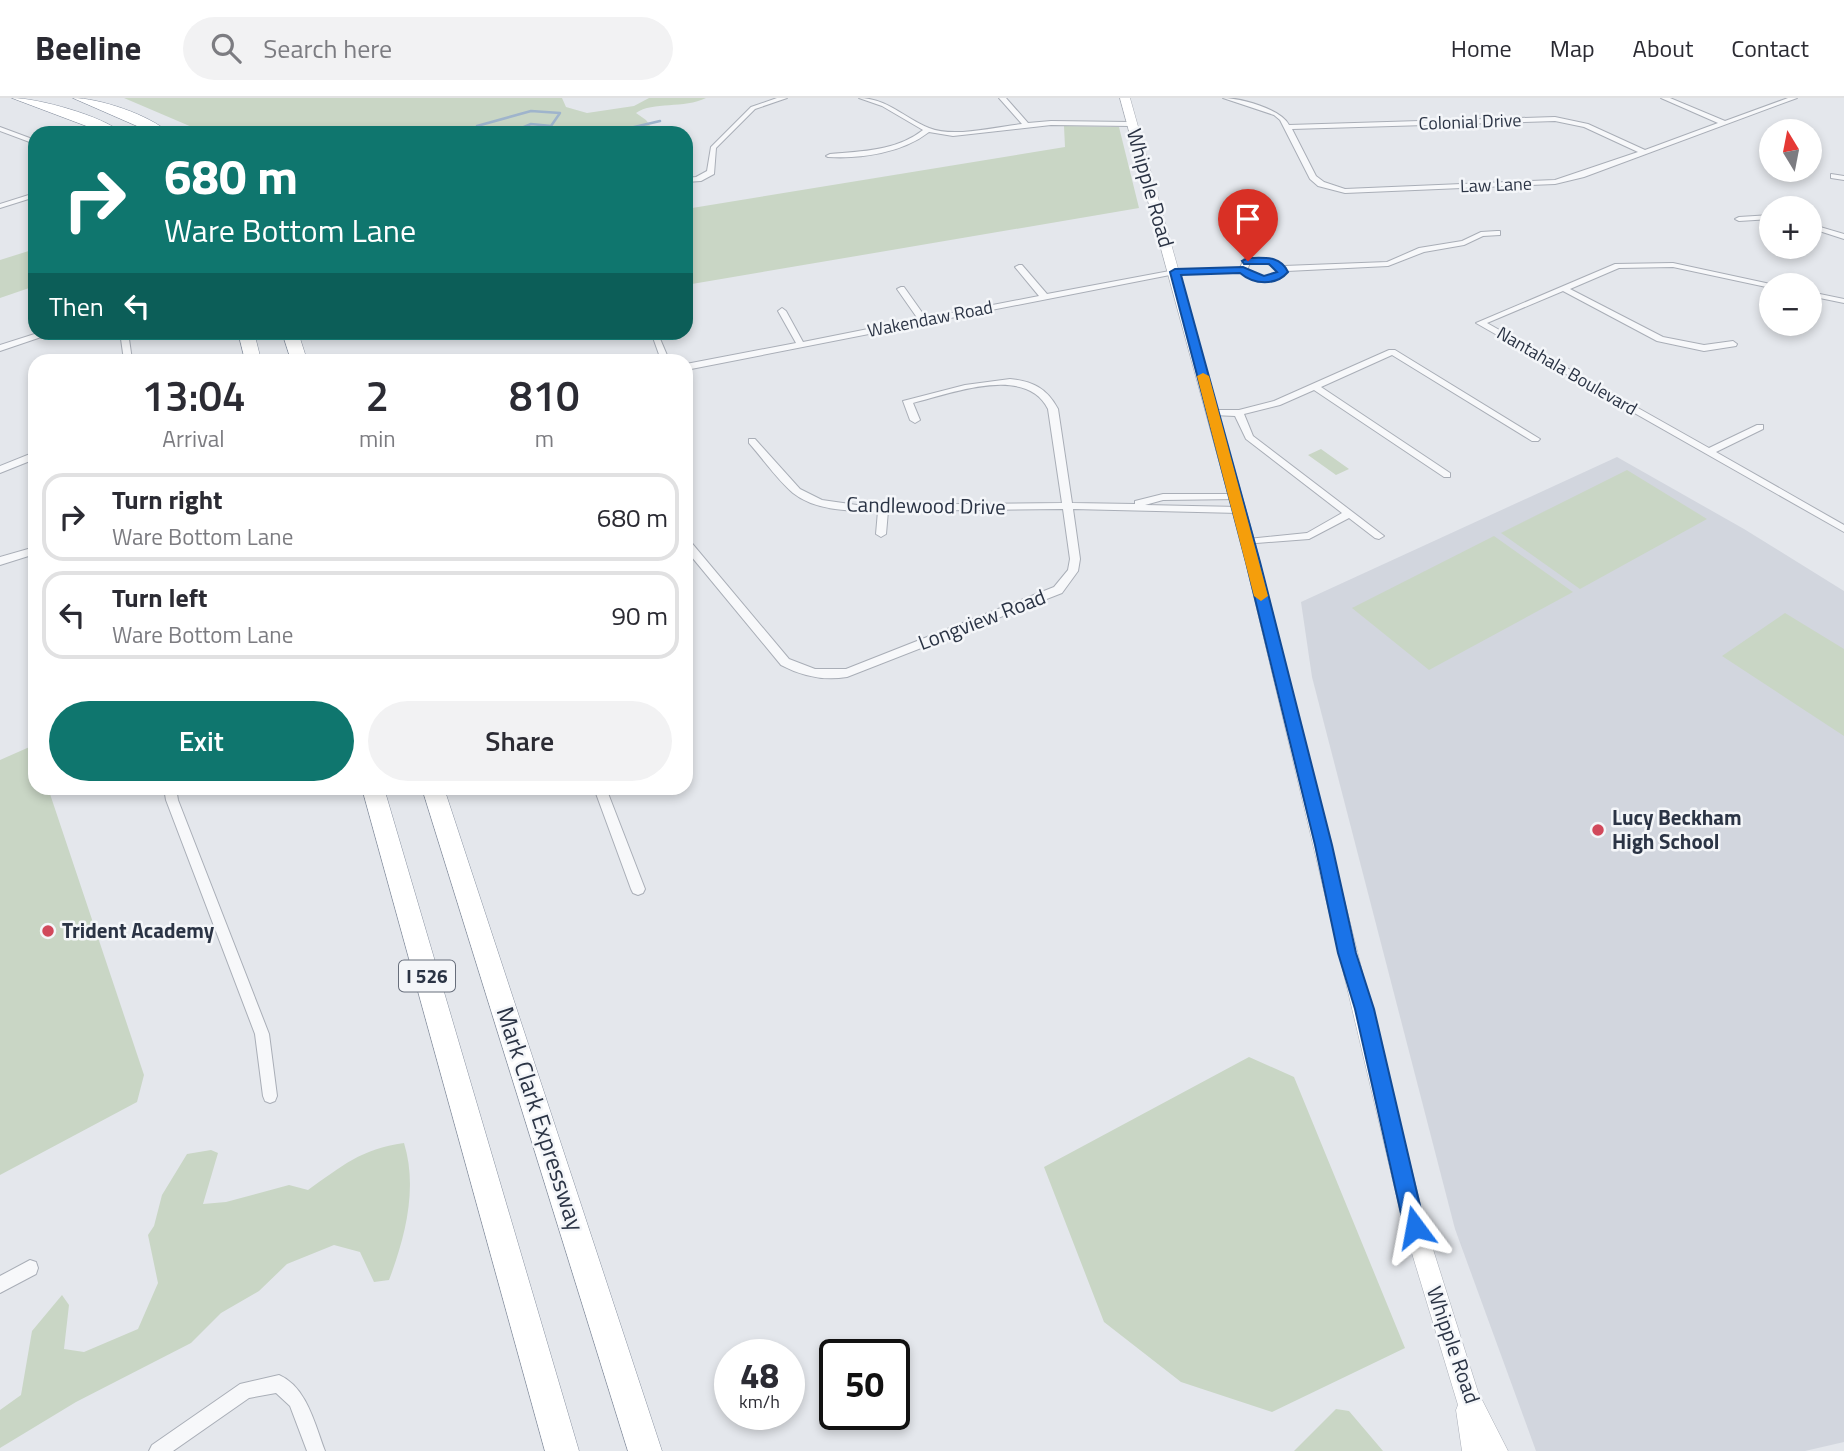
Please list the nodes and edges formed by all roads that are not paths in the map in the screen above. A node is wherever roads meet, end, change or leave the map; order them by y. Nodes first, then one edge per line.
1 (4, 98) edge
2 (18, 98) edge
3 (79, 98) edge
4 (783, 98) edge
5 (862, 98) edge
6 (1002, 98) edge
7 (1125, 98) edge
8 (1226, 98) edge
9 (1664, 98) edge
10 (1794, 98) edge
11 (49, 107) junction
12 (1130, 121) junction
13 (1724, 123) junction
14 (98, 126) edge
15 (149, 126) edge
16 (1027, 126) junction
17 (1289, 127) junction
18 (0, 130) edge
19 (928, 130) junction
20 (28, 140) edge
21 (1644, 152) junction
22 (830, 156) dead end
23 (1834, 176) dead end
24 (1844, 178) edge
25 (693, 179) edge
26 (28, 197) edge
27 (0, 206) edge
28 (1759, 218) edge
29 (1739, 219) dead end
30 (1822, 230) edge
31 (1497, 233) dead end
32 (1844, 237) edge
33 (1019, 267) dead end
34 (1282, 269) junction
35 (1243, 270) junction
36 (1175, 272) junction
37 (1759, 283) edge
38 (1563, 288) junction
39 (901, 289) dead end
40 (1044, 296) junction
41 (1822, 296) edge
42 (1844, 301) edge
43 (782, 311) dead end
44 (923, 320) junction
45 (28, 339) edge
46 (1733, 344) dead end
47 (801, 345) junction
48 (0, 348) edge
49 (693, 366) edge
50 (1315, 387) junction
51 (1213, 412) junction
52 (1239, 413) junction
53 (915, 420) dead end
54 (1760, 427) dead end
55 (1535, 439) dead end
56 (752, 441) dead end
57 (1709, 452) junction
58 (28, 458) edge
59 (0, 470) edge
60 (1447, 475) dead end
61 (1238, 503) junction
62 (1069, 506) junction
63 (883, 509) junction
64 (1348, 514) junction
65 (1844, 529) edge
66 (881, 534) dead end
67 (1379, 536) dead end
68 (1248, 542) junction
69 (693, 551) edge
70 (28, 552) edge
71 (0, 561) edge
72 (171, 795) edge
73 (375, 795) edge
74 (435, 795) edge
75 (603, 795) edge
76 (638, 889) dead end
77 (270, 1096) dead end
78 (509, 1261) junction
79 (30, 1268) dead end
80 (0, 1285) edge
81 (1467, 1396) junction
82 (158, 1451) edge
83 (316, 1451) edge
84 (545, 1451) edge
85 (562, 1451) edge
86 (645, 1451) edge
87 (1475, 1451) edge
88 (1495, 1451) edge

1 - 11 highway
2 - 11 highway
3 - 15 highway
4 - 25 street
5 - 19 street
6 - 16 street
7 - 12 main road, Whipple Road
8 - 17 street
9 - 13 street
10 - 13 street, Law Lane
11 - 14 highway
12 - 16 street
12 - 36 main road, Whipple Road
13 - 21 street, Law Lane
16 - 19 street
17 - 21 street, Colonial Drive
17 - 21 street, Law Lane
18 - 20 street
19 - 22 street
23 - 24 street
26 - 27 street
28 - 29 street
30 - 32 street
31 - 34 street
33 - 40 street
34 - 35 street
34 - 35 street
35 - 36 street, Wakendaw Road
36 - 40 street, Wakendaw Road
36 - 51 main road, Whipple Road
37 - 38 street, Nantahala Boulevard
38 - 46 street
38 - 57 street, Nantahala Boulevard
39 - 44 street
40 - 44 street, Wakendaw Road
41 - 42 street
43 - 47 street
44 - 47 street, Wakendaw Road
45 - 48 street
47 - 49 street, Wakendaw Road
50 - 52 street
50 - 55 street
50 - 60 street
51 - 52 street
51 - 61 main road, Whipple Road
52 - 64 street
53 - 62 street, Longview Road
54 - 57 street
56 - 63 street, Candlewood Drive
57 - 65 street, Nantahala Boulevard
58 - 59 street
61 - 62 street, Candlewood Drive
61 - 68 main road, Whipple Road
62 - 63 street, Candlewood Drive
62 - 69 street, Longview Road
63 - 66 street
64 - 67 street
64 - 68 street
68 - 81 main road, Whipple Road
70 - 71 street
72 - 77 street
73 - 78 highway, I 526
74 - 86 highway, Mark Clark Expressway
75 - 76 street
78 - 84 highway
78 - 85 highway, I 526
79 - 80 street
81 - 87 main road
81 - 88 main road, Whipple Road
82 - 83 street

